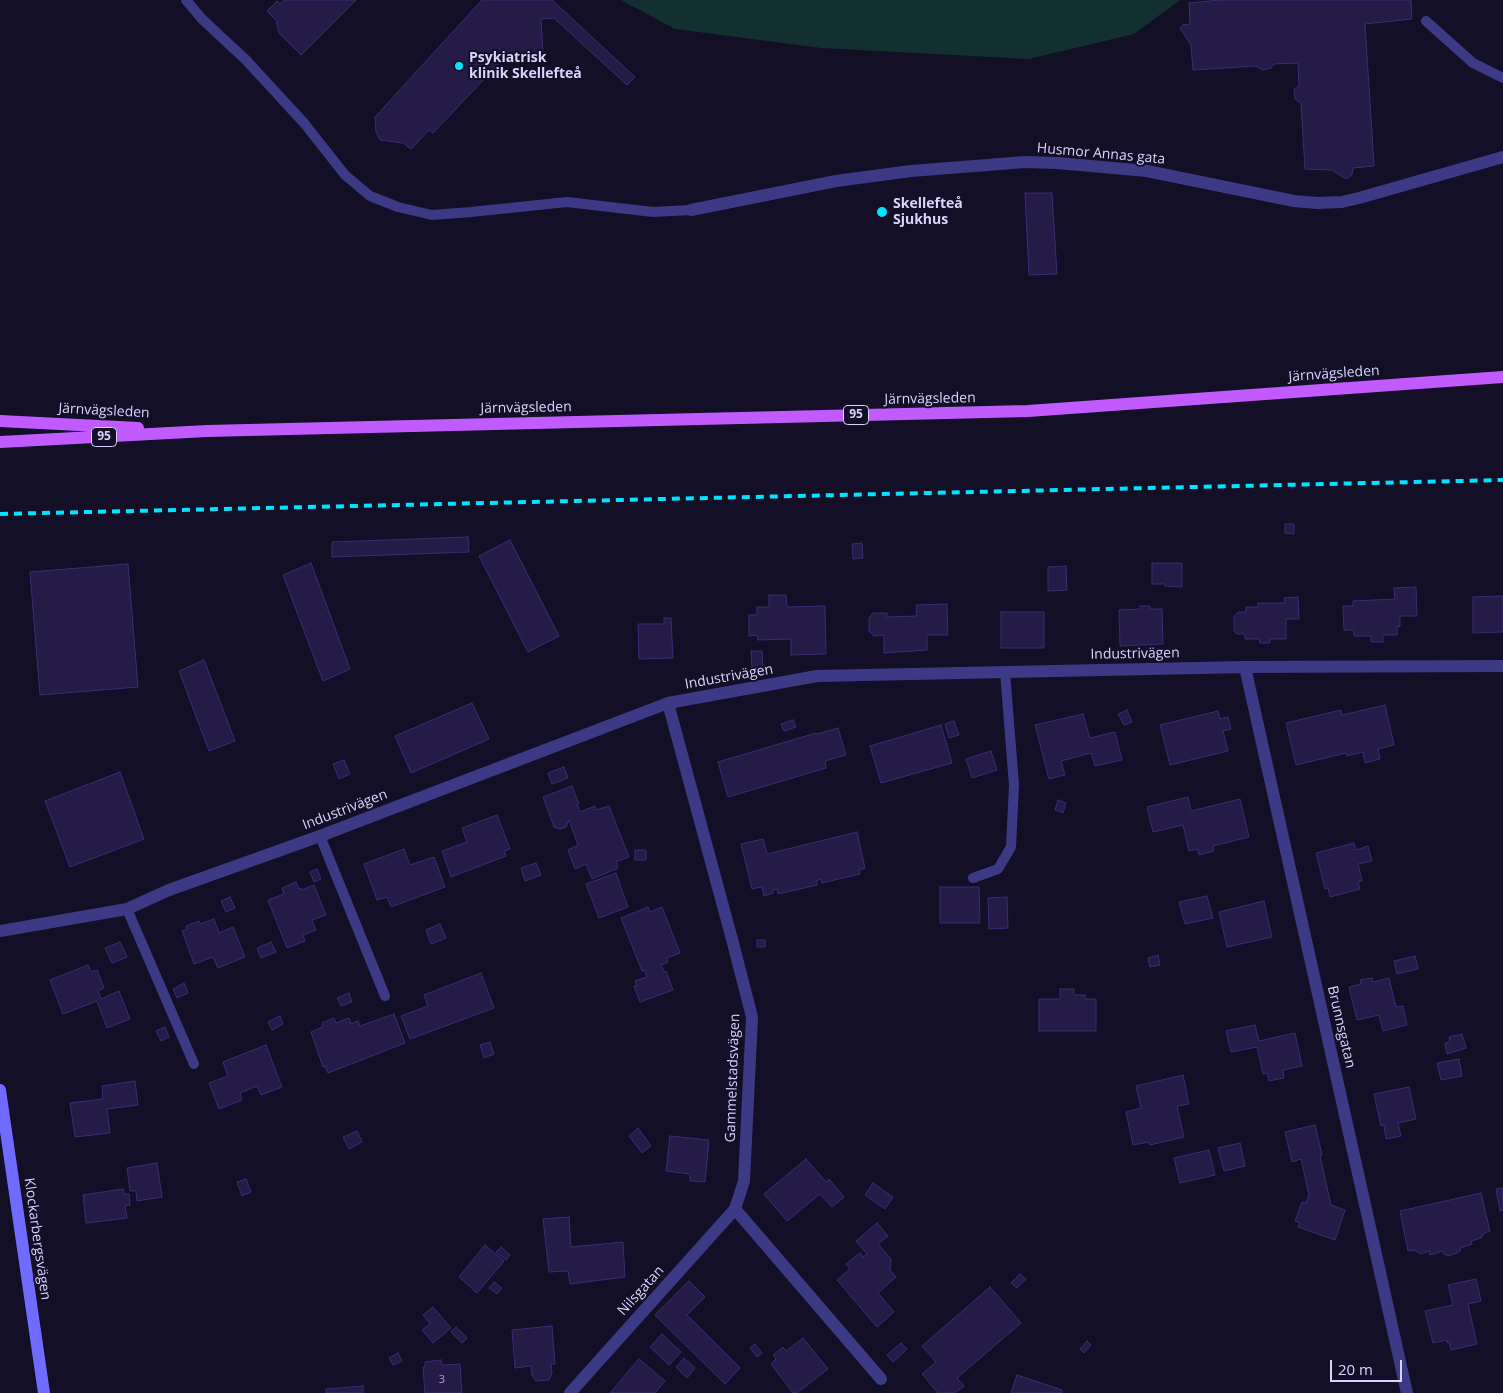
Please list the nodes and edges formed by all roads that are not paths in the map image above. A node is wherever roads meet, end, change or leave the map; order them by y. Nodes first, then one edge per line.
1 (186, 0) edge
2 (1426, 21) dead end
3 (1503, 78) edge
4 (1503, 157) edge
5 (691, 210) joint
6 (1503, 377) edge
7 (0, 421) edge
8 (208, 431) junction
9 (0, 442) edge
10 (1503, 666) edge
11 (1245, 667) junction
12 (1005, 672) junction
13 (668, 703) junction
14 (320, 836) junction
15 (973, 878) dead end
16 (127, 909) junction
17 (0, 931) edge
18 (385, 996) dead end
19 (194, 1064) dead end
20 (0, 1090) edge
21 (735, 1209) junction
22 (881, 1379) dead end
23 (44, 1393) edge
24 (570, 1393) edge
25 (1407, 1393) edge

1 - 5 lane
2 - 3 lane
4 - 5 street, Husmor Annas gata
6 - 8 main road, Järnvägsleden / 95
7 - 8 main road, Järnvägsleden / 95
8 - 9 main road, Järnvägsleden / 95
10 - 11 street, Industrivägen
11 - 12 street, Industrivägen
11 - 25 street, Brunnsgatan
12 - 13 street, Industrivägen
12 - 15 lane
13 - 14 street, Industrivägen
13 - 21 street, Gammelstadsvägen
14 - 16 street, Industrivägen
14 - 18 lane
16 - 17 street, Industrivägen
16 - 19 lane
20 - 23 main road, Klockarbergsvägen
21 - 22 street
21 - 24 street, Nilsgatan

